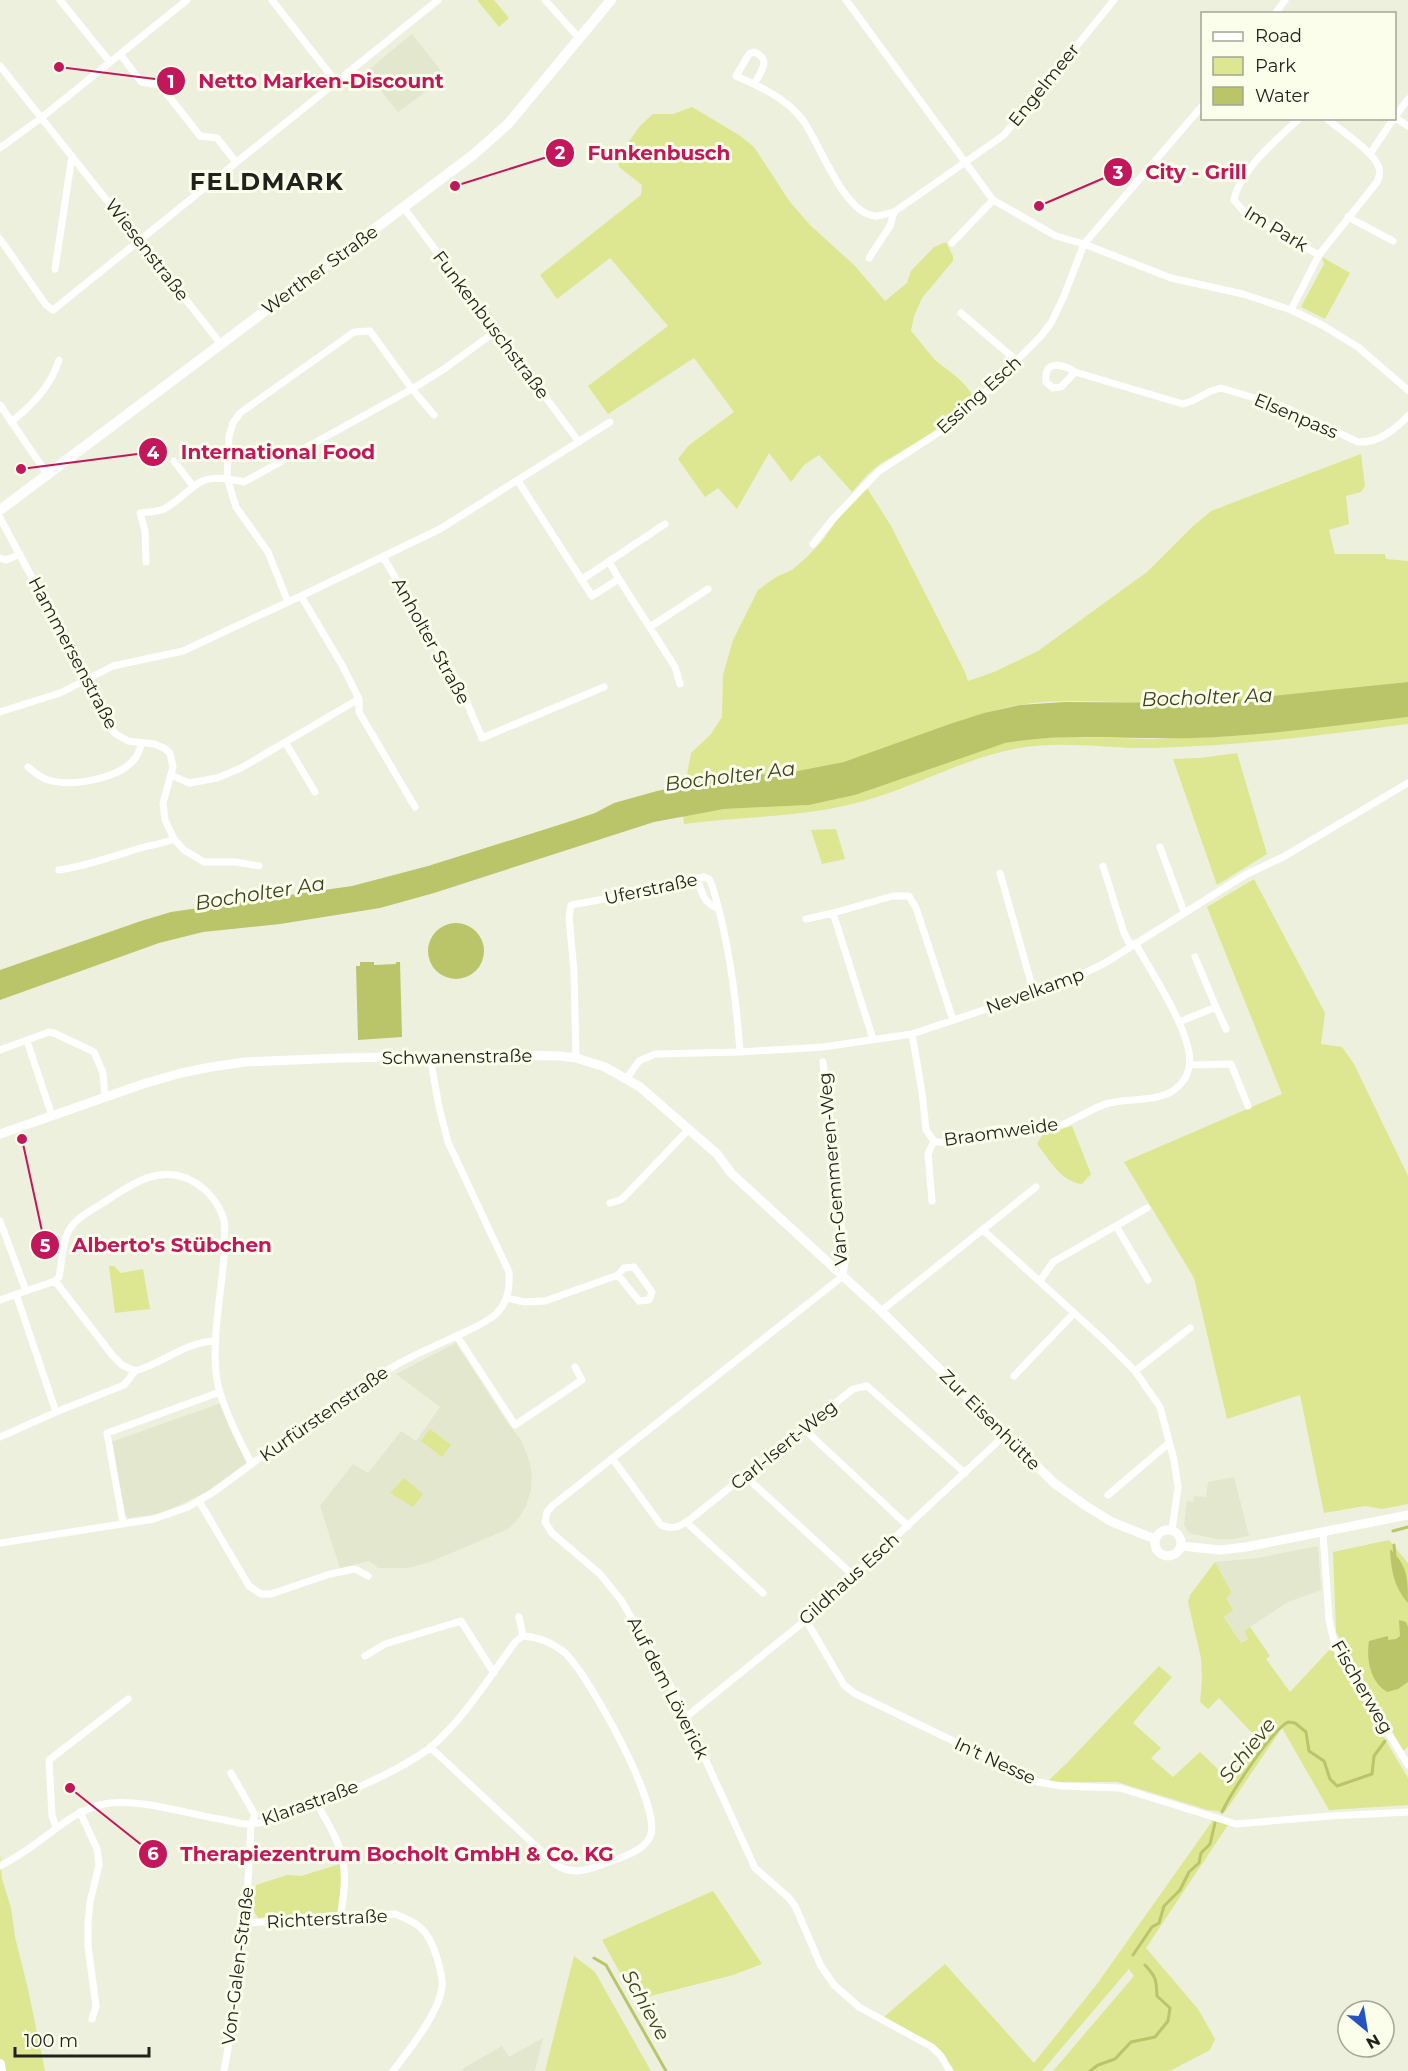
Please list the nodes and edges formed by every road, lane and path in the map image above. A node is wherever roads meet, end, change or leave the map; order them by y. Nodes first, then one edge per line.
1 (60, 0) edge
2 (186, 0) edge
3 (272, 0) edge
4 (545, 0) edge
5 (611, 0) edge
6 (846, 0) edge
7 (1114, 0) edge
8 (433, 2) edge
9 (579, 38) junction
10 (120, 54) junction
11 (110, 62) junction
12 (0, 66) edge
13 (336, 82) junction
14 (754, 84) junction
15 (1408, 99) edge
16 (1201, 108) edge
17 (1396, 116) edge
18 (41, 118) junction
19 (1298, 120) edge
20 (1328, 120) edge
21 (1393, 120) edge
22 (0, 147) edge
23 (1370, 154) junction
24 (72, 156) junction
25 (236, 162) junction
26 (966, 162) junction
27 (993, 200) junction
28 (404, 208) junction
29 (894, 212) junction
30 (1348, 217) junction
31 (0, 239) edge
32 (139, 240) junction
33 (1393, 241) dead end
34 (952, 243) dead end
35 (1084, 244) junction
36 (1319, 255) junction
37 (868, 258) dead end
38 (55, 269) dead end
39 (1291, 310) junction
40 (961, 313) dead end
41 (496, 331) junction
42 (221, 344) junction
43 (59, 360) dead end
44 (1017, 361) junction
45 (1076, 372) dead end
46 (412, 389) junction
47 (1408, 390) edge
48 (0, 405) edge
49 (434, 415) dead end
50 (1408, 416) edge
51 (12, 422) junction
52 (610, 422) dead end
53 (579, 442) junction
54 (174, 461) dead end
55 (48, 474) junction
56 (227, 478) junction
57 (518, 481) junction
58 (193, 486) junction
59 (0, 510) edge
60 (0, 518) edge
61 (665, 524) dead end
62 (813, 544) dead end
63 (20, 554) junction
64 (383, 557) junction
65 (0, 558) edge
66 (146, 562) dead end
67 (609, 562) junction
68 (619, 579) junction
69 (581, 580) junction
70 (708, 589) dead end
71 (302, 596) junction
72 (288, 602) junction
73 (650, 627) junction
74 (87, 680) junction
75 (680, 684) dead end
76 (603, 687) dead end
77 (359, 699) junction
78 (0, 712) edge
79 (285, 742) junction
80 (142, 743) junction
81 (28, 767) dead end
82 (171, 775) junction
83 (1408, 783) edge
84 (315, 792) dead end
85 (415, 807) dead end
86 (174, 839) junction
87 (1161, 847) dead end
88 (259, 866) dead end
89 (1103, 866) dead end
90 (59, 870) dead end
91 (1000, 873) dead end
92 (698, 878) junction
93 (718, 908) junction
94 (1184, 912) junction
95 (833, 913) junction
96 (806, 919) dead end
97 (1133, 945) junction
98 (1195, 957) dead end
99 (1034, 993) junction
100 (1216, 1007) junction
101 (953, 1020) junction
102 (1179, 1022) junction
103 (1226, 1029) dead end
104 (912, 1034) junction
105 (873, 1039) junction
106 (27, 1041) junction
107 (0, 1050) edge
108 (740, 1052) junction
109 (430, 1057) junction
110 (576, 1058) junction
111 (823, 1062) dead end
112 (1190, 1065) junction
113 (627, 1078) junction
114 (105, 1097) junction
115 (1248, 1106) dead end
116 (52, 1116) junction
117 (689, 1129) junction
118 (0, 1134) edge
119 (934, 1142) junction
120 (1036, 1187) dead end
121 (932, 1201) dead end
122 (610, 1203) dead end
123 (1147, 1208) dead end
124 (0, 1221) edge
125 (1116, 1226) junction
126 (983, 1230) junction
127 (618, 1275) junction
128 (843, 1276) junction
129 (1148, 1280) dead end
130 (55, 1281) junction
131 (1040, 1281) junction
132 (26, 1291) junction
133 (16, 1294) junction
134 (507, 1298) junction
135 (0, 1300) edge
136 (881, 1311) junction
137 (1074, 1313) junction
138 (1190, 1328) dead end
139 (457, 1336) junction
140 (216, 1341) junction
141 (575, 1367) dead end
142 (135, 1371) junction
143 (1134, 1371) junction
144 (1014, 1376) dead end
145 (220, 1392) junction
146 (56, 1412) junction
147 (803, 1428) junction
148 (1006, 1434) junction
149 (0, 1437) edge
150 (1169, 1443) junction
151 (612, 1458) junction
152 (252, 1464) junction
153 (965, 1473) junction
154 (745, 1476) junction
155 (1108, 1495) dead end
156 (199, 1501) junction
157 (1408, 1515) edge
158 (686, 1522) junction
159 (123, 1524) junction
160 (908, 1526) junction
161 (1172, 1530) junction
162 (1323, 1533) junction
163 (1155, 1539) junction
164 (0, 1543) edge
165 (1181, 1546) junction
166 (368, 1576) dead end
167 (854, 1576) junction
168 (763, 1593) dead end
169 (519, 1617) dead end
170 (806, 1620) junction
171 (523, 1636) junction
172 (365, 1656) dead end
173 (494, 1673) junction
174 (128, 1699) dead end
175 (686, 1717) junction
176 (430, 1747) junction
177 (1408, 1765) edge
178 (231, 1773) dead end
179 (317, 1804) junction
180 (80, 1812) junction
181 (1408, 1812) edge
182 (251, 1825) junction
183 (56, 1827) junction
184 (0, 1866) edge
185 (340, 1918) junction
186 (246, 1923) junction
187 (92, 2019) dead end
188 (0, 2064) edge
189 (1, 2071) edge
190 (224, 2071) edge
191 (393, 2071) edge
192 (950, 2071) edge

1 - 11 street
2 - 10 street
3 - 13 street
4 - 9 street
5 - 9 main road, Werther Straße
6 - 26 street
7 - 26 street, Engelmeer
8 - 13 street
9 - 28 main road, Werther Straße
10 - 11 street
10 - 25 street
11 - 18 street
12 - 18 street, Wiesenstraße
13 - 25 street
14 - 14 street
14 - 29 street
15 - 17 street
16 - 35 street
18 - 22 street
18 - 24 street, Wiesenstraße
19 - 36 street, Im Park
20 - 23 street
21 - 23 street
23 - 30 street, Im Park
24 - 32 street, Wiesenstraße
24 - 38 street
25 - 32 street
26 - 27 street
26 - 29 street, Engelmeer
27 - 34 street
27 - 35 street
28 - 41 street, Funkenbuschstraße
28 - 42 main road, Werther Straße
29 - 37 street
30 - 33 street
30 - 36 street, Im Park
31 - 32 street
32 - 42 street, Wiesenstraße
35 - 39 street
35 - 44 street, Essing Esch
36 - 39 street, Im Park
39 - 47 street
40 - 44 street
41 - 46 street
41 - 53 street, Funkenbuschstraße
42 - 55 main road, Werther Straße
43 - 51 street
44 - 62 street, Essing Esch
45 - 50 street, Elsenpass
46 - 49 street
46 - 56 street
46 - 56 street
48 - 51 street
51 - 55 street
52 - 53 street, Anholter Straße
53 - 57 street, Anholter Straße
54 - 58 street
55 - 59 main road, Werther Straße
56 - 58 street
56 - 72 street
57 - 64 street, Anholter Straße
57 - 69 street
58 - 66 street
60 - 63 street, Hammersenstraße
61 - 67 street
63 - 65 street
63 - 74 street, Hammersenstraße
64 - 71 street, Anholter Straße
64 - 76 street, Anholter Straße
67 - 68 street
67 - 69 street
68 - 69 street
68 - 73 street
70 - 73 street
71 - 72 street, Anholter Straße
71 - 77 street
72 - 74 street, Anholter Straße
73 - 75 street
74 - 78 street, Anholter Straße
74 - 80 street, Hammersenstraße
77 - 79 street
77 - 85 street
79 - 82 street
79 - 84 street
80 - 81 street
80 - 82 street, Hammersenstraße
82 - 86 street, Hammersenstraße
83 - 94 street, Nevelkamp
86 - 88 street
86 - 90 street
87 - 94 street
89 - 97 street
91 - 99 street
92 - 93 street
92 - 93 street, Uferstraße
92 - 110 street, Uferstraße
93 - 108 street, Uferstraße
94 - 97 street, Nevelkamp
95 - 96 street
95 - 101 street
95 - 105 street
97 - 99 street, Nevelkamp
97 - 102 street
98 - 100 street
99 - 101 street, Nevelkamp
100 - 102 street
100 - 103 street
101 - 104 street, Nevelkamp
102 - 112 street
104 - 105 street, Nevelkamp
104 - 119 street, Braomweide
105 - 108 street, Nevelkamp
106 - 107 street
106 - 114 street
106 - 116 street
108 - 113 street, Nevelkamp
109 - 110 street, Schwanenstraße
109 - 114 street, Schwanenstraße
109 - 134 street
110 - 113 street, Schwanenstraße
111 - 128 street, Van-Gemmeren-Weg
112 - 115 street
112 - 119 street, Braomweide
113 - 117 street, Schwanenstraße
114 - 116 street, Schwanenstraße
116 - 118 street, Schwanenstraße
117 - 122 street
117 - 128 street, Schwanenstraße
119 - 121 street, Braomweide
120 - 126 street
123 - 125 street
124 - 132 street
125 - 129 street
125 - 131 street
126 - 131 street
126 - 136 street
127 - 127 street
127 - 134 street
128 - 136 street, Zur Eisenhütte
128 - 151 street, Auf dem Löverick
130 - 132 street
130 - 140 street
130 - 142 street
131 - 137 street
132 - 133 street
133 - 135 street
133 - 146 street
134 - 139 street, Kurfürstenstraße
136 - 148 street, Zur Eisenhütte
137 - 143 street
137 - 144 street
138 - 143 street
139 - 141 street
139 - 152 street, Kurfürstenstraße
140 - 142 street
140 - 145 street
142 - 146 street
143 - 150 street
145 - 152 street
145 - 159 street
146 - 149 street
147 - 153 street, Carl-Isert-Weg
147 - 154 street, Carl-Isert-Weg
147 - 160 street
148 - 153 street, Gildhaus Esch
148 - 163 street, Zur Eisenhütte
150 - 155 street
150 - 161 street
151 - 158 street
151 - 175 street, Auf dem Löverick
152 - 156 street, Kurfürstenstraße
153 - 160 street, Gildhaus Esch
154 - 158 street, Carl-Isert-Weg
154 - 167 street
156 - 159 street, Kurfürstenstraße
156 - 166 street
157 - 162 street, Zur Eisenhütte
158 - 168 street
159 - 164 street, Kurfürstenstraße
160 - 167 street, Gildhaus Esch
161 - 163 street
161 - 165 street
162 - 165 street, Zur Eisenhütte
162 - 177 street, Fischerweg
163 - 165 street, Zur Eisenhütte
167 - 170 street, Gildhaus Esch
169 - 171 street
170 - 175 street, Gildhaus Esch
170 - 181 street, In't Nesse
171 - 173 street, Klarastraße
171 - 176 street
172 - 173 street
173 - 176 street, Klarastraße
174 - 183 street
175 - 192 street, Auf dem Löverick
176 - 179 street, Klarastraße
178 - 182 street, Von-Galen-Straße
179 - 182 street, Klarastraße
179 - 185 street
180 - 182 street, Klarastraße
180 - 183 street, Klarastraße
180 - 187 street
182 - 186 street, Von-Galen-Straße
183 - 184 street, Klarastraße
185 - 186 street, Richterstraße
185 - 191 street, Richterstraße
186 - 190 street, Von-Galen-Straße
188 - 189 main road

